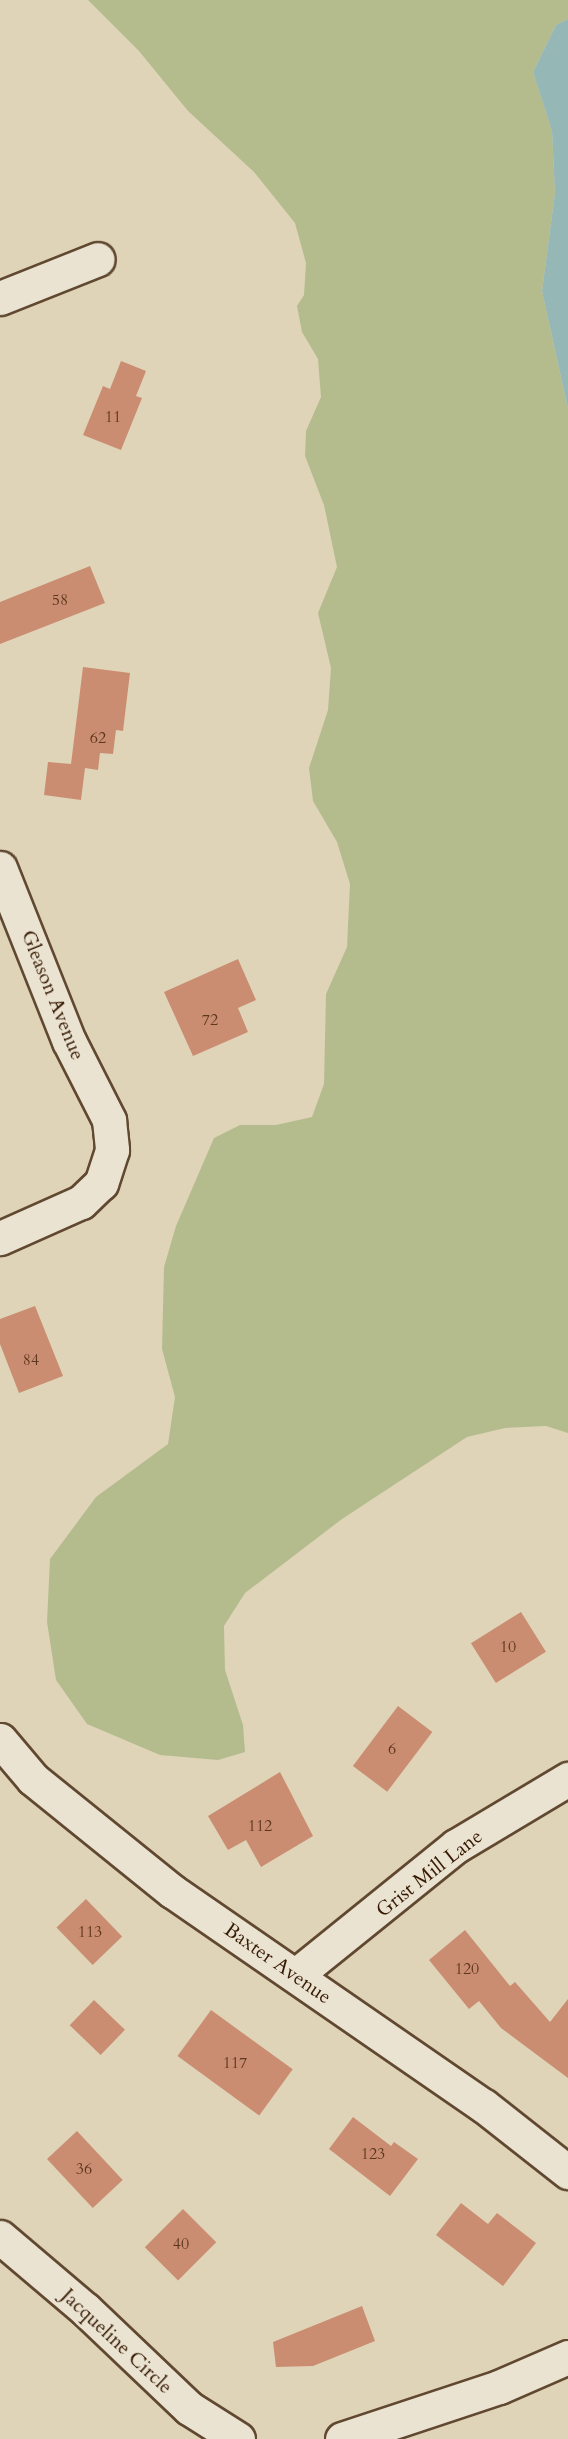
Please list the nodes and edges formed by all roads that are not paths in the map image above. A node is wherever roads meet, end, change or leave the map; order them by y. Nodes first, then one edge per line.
1 (98, 259) dead end
2 (0, 298) edge
3 (0, 868) edge
4 (0, 1238) edge
5 (0, 1740) edge
6 (568, 1779) edge
7 (296, 1975) junction
8 (568, 2172) edge
9 (0, 2237) edge
10 (568, 2357) edge
11 (238, 2439) edge
12 (342, 2439) edge

1 - 2 street
3 - 4 street, Gleason Avenue
5 - 7 street, Baxter Avenue
6 - 7 street, Grist Mill Lane
7 - 8 street, Baxter Avenue
9 - 11 street, Jacqueline Circle
10 - 12 street

